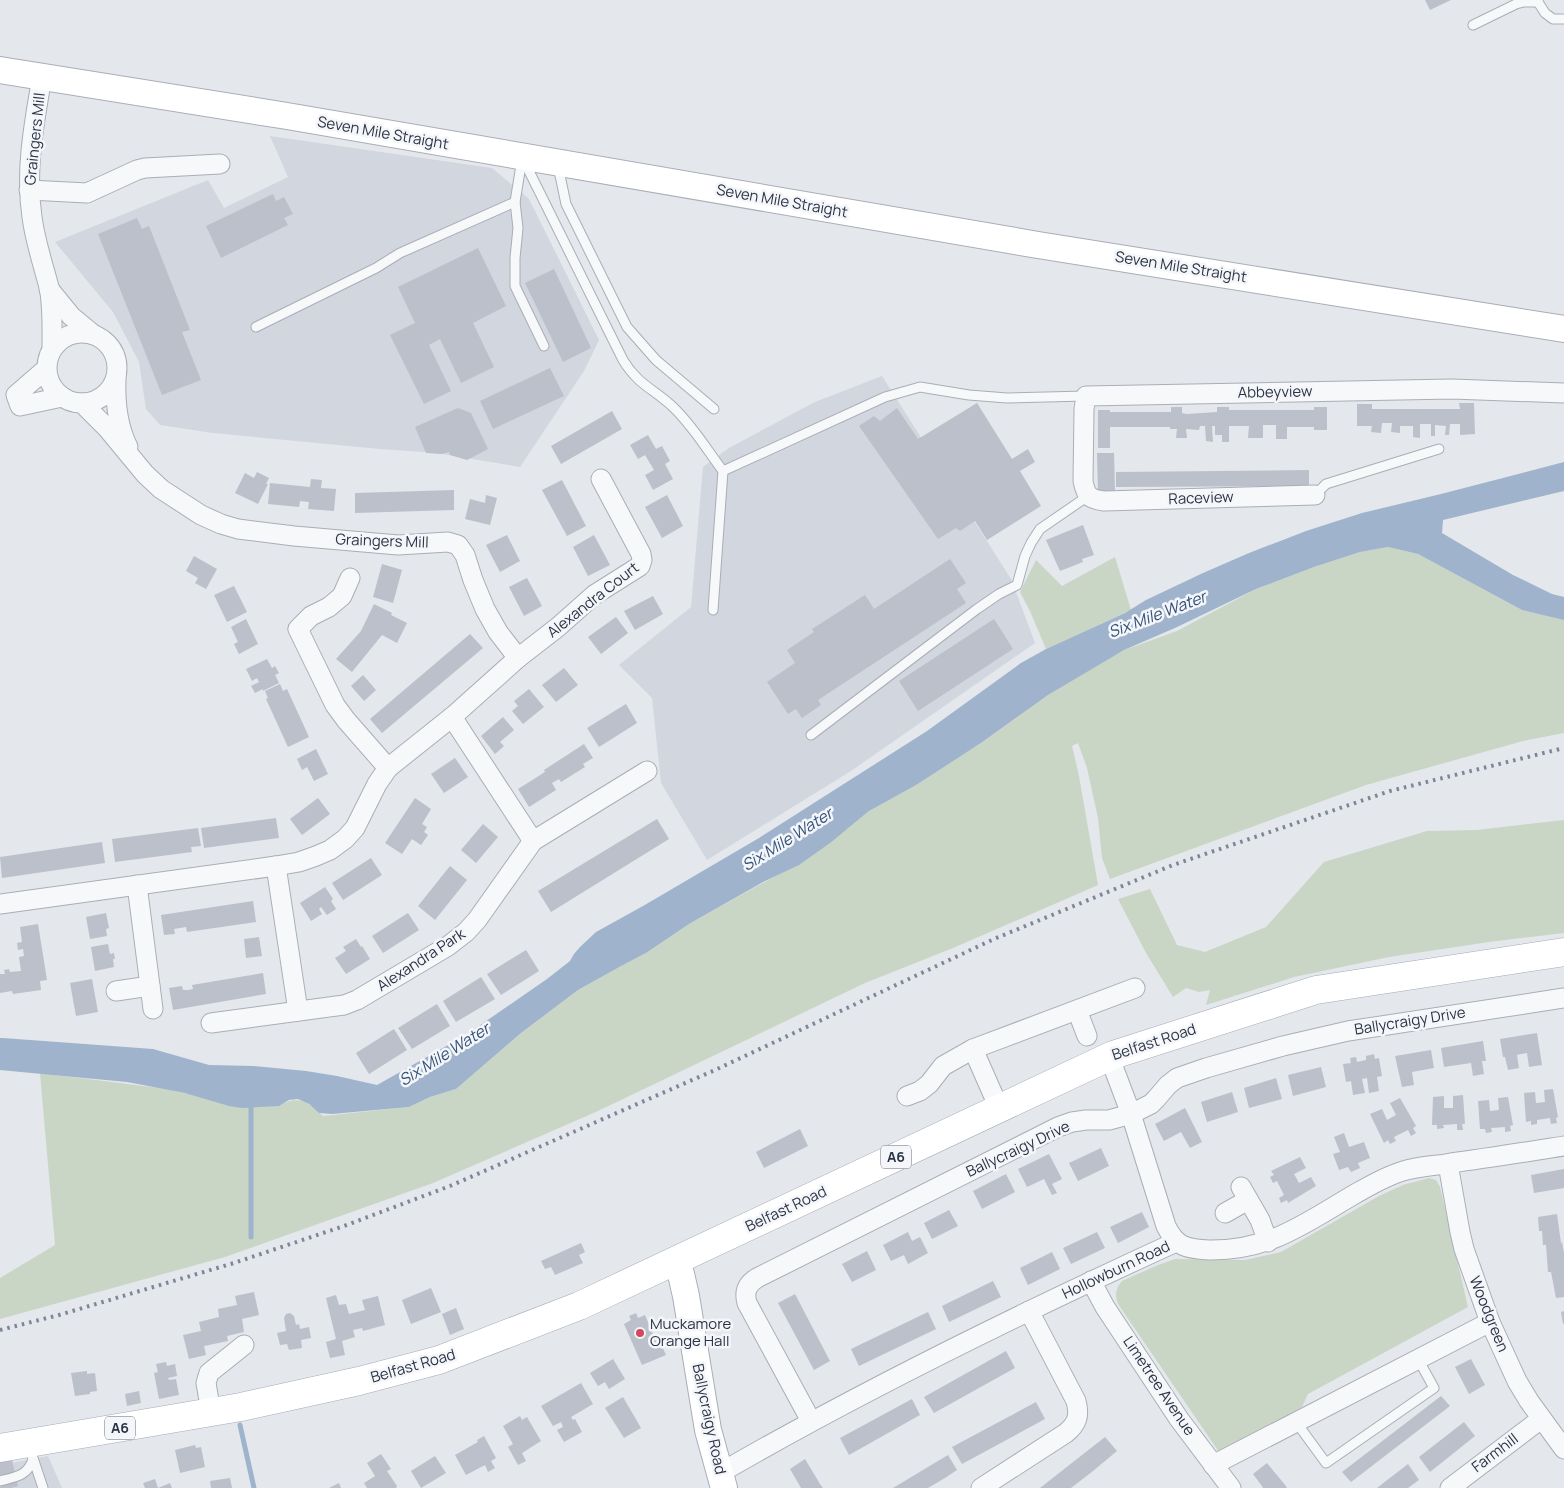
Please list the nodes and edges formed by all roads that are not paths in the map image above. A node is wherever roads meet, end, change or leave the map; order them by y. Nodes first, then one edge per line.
1 (1538, 1) edge
2 (1564, 19) edge
3 (1472, 25) dead end
4 (0, 70) edge
5 (42, 77) junction
6 (522, 157) junction
7 (558, 163) junction
8 (220, 164) dead end
9 (29, 190) junction
10 (515, 202) junction
11 (49, 289) junction
12 (256, 327) dead end
13 (1564, 329) edge
14 (94, 335) junction
15 (544, 346) dead end
16 (52, 348) junction
17 (46, 369) junction
18 (116, 378) junction
19 (1564, 393) edge
20 (1086, 396) junction
21 (62, 397) junction
22 (82, 403) junction
23 (714, 409) dead end
24 (1439, 449) dead end
25 (133, 459) junction
26 (723, 472) junction
27 (601, 480) dead end
28 (1315, 495) joint
29 (1088, 496) junction
30 (350, 578) dead end
31 (713, 610) dead end
32 (518, 658) junction
33 (452, 717) junction
34 (811, 735) dead end
35 (388, 768) junction
36 (647, 771) dead end
37 (533, 841) junction
38 (276, 866) junction
39 (136, 885) junction
40 (0, 904) edge
41 (1564, 952) edge
42 (150, 986) junction
43 (1136, 988) dead end
44 (116, 991) dead end
45 (1564, 998) edge
46 (153, 1008) dead end
47 (1077, 1010) junction
48 (298, 1011) junction
49 (211, 1023) dead end
50 (1087, 1036) dead end
51 (972, 1049) junction
52 (1113, 1055) junction
53 (908, 1096) dead end
54 (999, 1108) junction
55 (1131, 1114) junction
56 (1564, 1146) edge
57 (1448, 1164) junction
58 (1225, 1213) dead end
59 (1176, 1242) junction
60 (1268, 1242) junction
61 (676, 1262) junction
62 (1092, 1281) junction
63 (1029, 1311) junction
64 (1490, 1322) junction
65 (244, 1345) dead end
66 (1418, 1359) junction
67 (211, 1412) junction
68 (1541, 1419) junction
69 (811, 1421) junction
70 (1296, 1422) junction
71 (0, 1448) edge
72 (1564, 1449) edge
73 (30, 1452) junction
74 (1213, 1465) junction
75 (0, 1481) edge
76 (722, 1481) edge
77 (43, 1488) edge
78 (981, 1488) edge
79 (1231, 1488) edge
80 (1450, 1488) edge

1 - 2 lane
1 - 3 lane
4 - 5 main road, Seven Mile Straight
5 - 6 main road, Seven Mile Straight
5 - 9 street, Graingers Mill
6 - 7 main road, Seven Mile Straight
6 - 10 lane
6 - 26 lane
7 - 13 main road, Seven Mile Straight
7 - 23 lane
8 - 9 street
9 - 11 street, Graingers Mill
10 - 12 lane
10 - 15 lane
11 - 14 street, Graingers Mill
11 - 16 street, Graingers Mill
14 - 16 street
14 - 18 street
16 - 17 street
17 - 21 street
17 - 21 street
18 - 22 street
18 - 25 street, Graingers Mill
19 - 20 street, Abbeyview
20 - 26 lane
20 - 29 street
21 - 22 street
22 - 25 street, Graingers Mill
24 - 28 lane
25 - 32 street, Graingers Mill
26 - 31 lane
27 - 32 street, Alexandra Court
28 - 29 street, Raceview
29 - 34 lane
30 - 35 street
32 - 33 street
33 - 35 street
33 - 37 street
35 - 38 street
36 - 37 street, Alexandra Park
37 - 48 street, Alexandra Park
38 - 39 street
38 - 48 street
39 - 40 street
39 - 42 street
41 - 52 main road, Belfast Road / A6
42 - 44 street
42 - 46 street
43 - 47 street
45 - 55 street, Ballycraigy Drive
47 - 50 street
47 - 51 street
48 - 49 street, Alexandra Park
51 - 53 street
51 - 54 street
52 - 54 main road, Belfast Road / A6
52 - 55 street
54 - 61 main road, Belfast Road / A6
55 - 59 street
55 - 69 street, Ballycraigy Drive
56 - 57 street, Hollowburn Road
57 - 60 street, Hollowburn Road
57 - 64 street, Woodgreen
58 - 60 street
59 - 60 street, Hollowburn Road
59 - 62 street, Hollowburn Road
61 - 67 main road, Belfast Road / A6
61 - 76 main road, Ballycraigy Road
62 - 63 street, Hollowburn Road
62 - 74 street, Limetree Avenue
63 - 69 street, Hollowburn Road
63 - 78 street
64 - 66 street
64 - 68 street, Woodgreen
65 - 67 street
66 - 70 street
66 - 70 lane
67 - 73 main road, Belfast Road / A6
68 - 72 street, Woodgreen
68 - 80 street, Farmhill
69 - 76 street, Hollowburn Road
70 - 74 street
71 - 73 main road, Belfast Road / A6
73 - 75 lane
73 - 77 lane
74 - 79 street, Limetree Avenue

